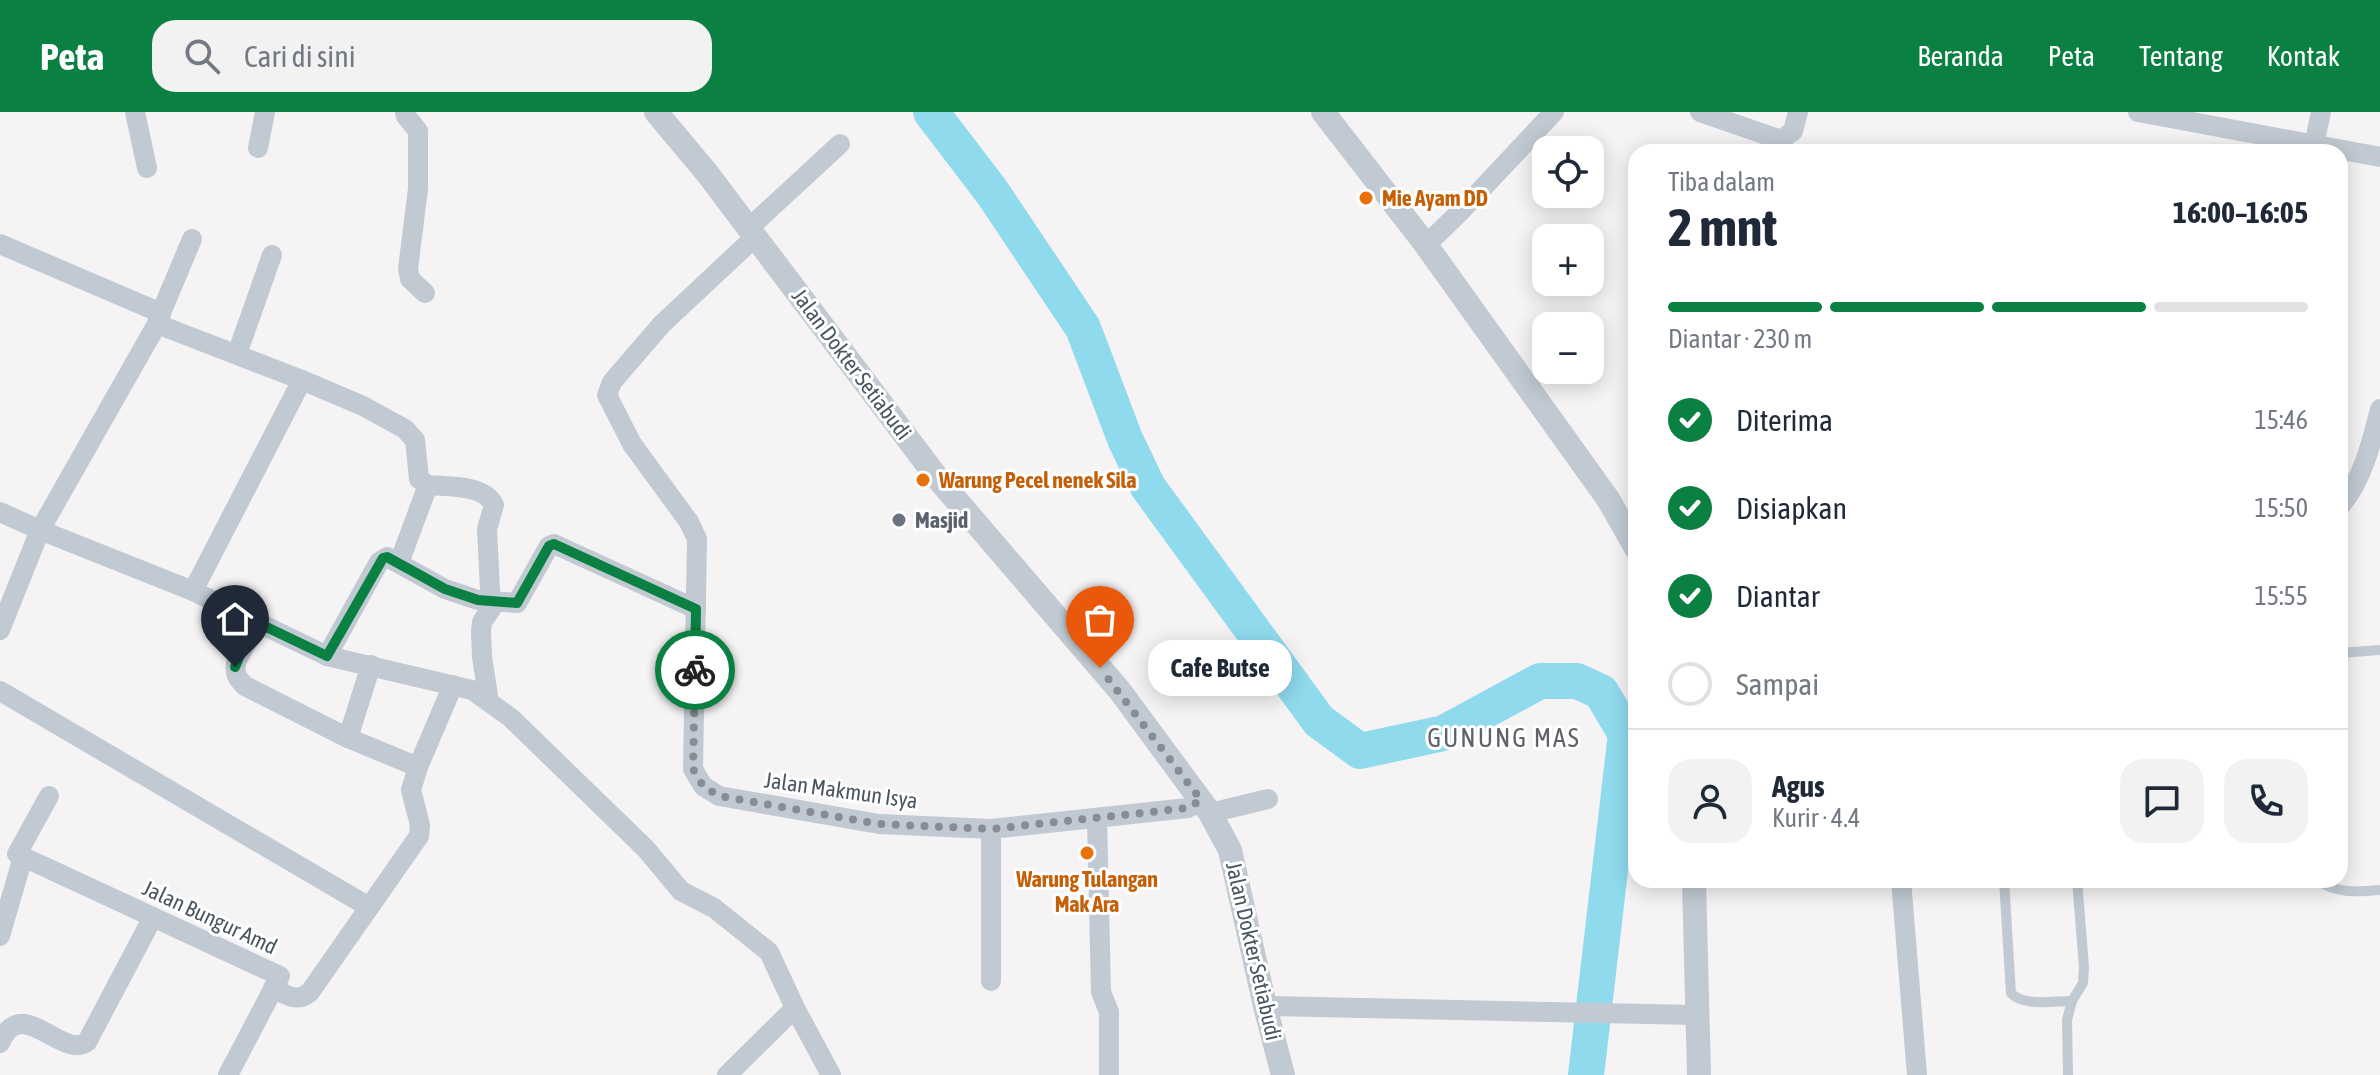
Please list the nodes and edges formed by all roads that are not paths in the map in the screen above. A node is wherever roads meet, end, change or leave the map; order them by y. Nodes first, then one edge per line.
1 (135, 112) edge
2 (265, 112) edge
3 (405, 112) edge
4 (656, 112) edge
5 (1323, 112) edge
6 (1554, 112) edge
7 (1700, 112) edge
8 (1798, 112) edge
9 (2138, 112) edge
10 (2321, 112) edge
11 (840, 144) dead end
12 (2309, 144) edge
13 (2314, 144) edge
14 (258, 148) dead end
15 (2348, 151) edge
16 (2380, 157) edge
17 (147, 168) dead end
18 (752, 233) junction
19 (192, 239) dead end
20 (0, 244) edge
21 (1426, 245) junction
22 (272, 255) dead end
23 (425, 293) dead end
24 (159, 318) junction
25 (237, 354) junction
26 (302, 380) junction
27 (2380, 409) edge
28 (428, 485) junction
29 (2348, 494) edge
30 (0, 512) edge
31 (40, 530) junction
32 (1628, 534) edge
33 (399, 563) junction
34 (193, 591) junction
35 (492, 601) junction
36 (696, 609) junction
37 (258, 623) junction
38 (0, 630) edge
39 (2380, 650) edge
40 (2348, 652) edge
41 (327, 656) junction
42 (371, 665) junction
43 (453, 685) junction
44 (0, 691) edge
45 (489, 702) junction
46 (348, 738) junction
47 (418, 767) junction
48 (49, 796) dead end
49 (1268, 799) dead end
50 (1205, 807) junction
51 (1097, 819) junction
52 (991, 829) junction
53 (14, 853) edge
54 (1694, 888) edge
55 (1902, 888) edge
56 (2004, 888) edge
57 (2078, 888) edge
58 (2331, 888) edge
59 (2380, 890) edge
60 (369, 907) junction
61 (153, 917) junction
62 (0, 936) edge
63 (991, 981) dead end
64 (273, 988) junction
65 (2072, 1001) junction
66 (1265, 1006) junction
67 (795, 1008) junction
68 (1696, 1015) junction
69 (0, 1043) edge
70 (228, 1075) edge
71 (727, 1075) edge
72 (831, 1075) edge
73 (1109, 1075) edge
74 (1283, 1075) edge
75 (1699, 1075) edge
76 (1917, 1075) edge
77 (2068, 1075) edge

1 - 17 street
2 - 14 street
3 - 23 street
4 - 18 street, Jalan Dokter Setiabudi
5 - 21 street
6 - 21 street
7 - 8 street
9 - 12 street
10 - 13 street
11 - 18 street
15 - 16 street
18 - 36 street, Jalan Makmun Isya
18 - 50 street, Jalan Dokter Setiabudi
19 - 24 street
20 - 24 street
21 - 32 street
22 - 25 street
24 - 25 street
24 - 31 street
25 - 26 street
26 - 28 street
26 - 34 street
27 - 29 street
28 - 33 street
28 - 35 street
30 - 31 street
31 - 34 street
31 - 38 street
33 - 35 street
33 - 41 street
34 - 37 street
35 - 36 street
35 - 45 street
36 - 52 street, Jalan Makmun Isya
37 - 41 street
37 - 46 street
39 - 40 lane
41 - 42 street
42 - 43 street
42 - 46 street
43 - 45 street
43 - 47 street
44 - 60 street
45 - 67 street
46 - 47 street
47 - 60 street
48 - 53 street
49 - 50 street, Jalan Makmun Isya
50 - 51 street, Jalan Makmun Isya
50 - 66 street, Jalan Dokter Setiabudi
51 - 52 street, Jalan Makmun Isya
51 - 73 street
52 - 63 street
53 - 61 street, Jalan Bungur Amd
53 - 62 street
54 - 68 street
55 - 76 street
56 - 65 lane
57 - 65 lane
58 - 59 lane
60 - 64 street
61 - 64 street, Jalan Bungur Amd
61 - 69 street
64 - 70 street, Jalan Bungur Amd
65 - 77 lane
66 - 68 street
66 - 74 street, Jalan Dokter Setiabudi
67 - 71 street
67 - 72 street
68 - 75 street

